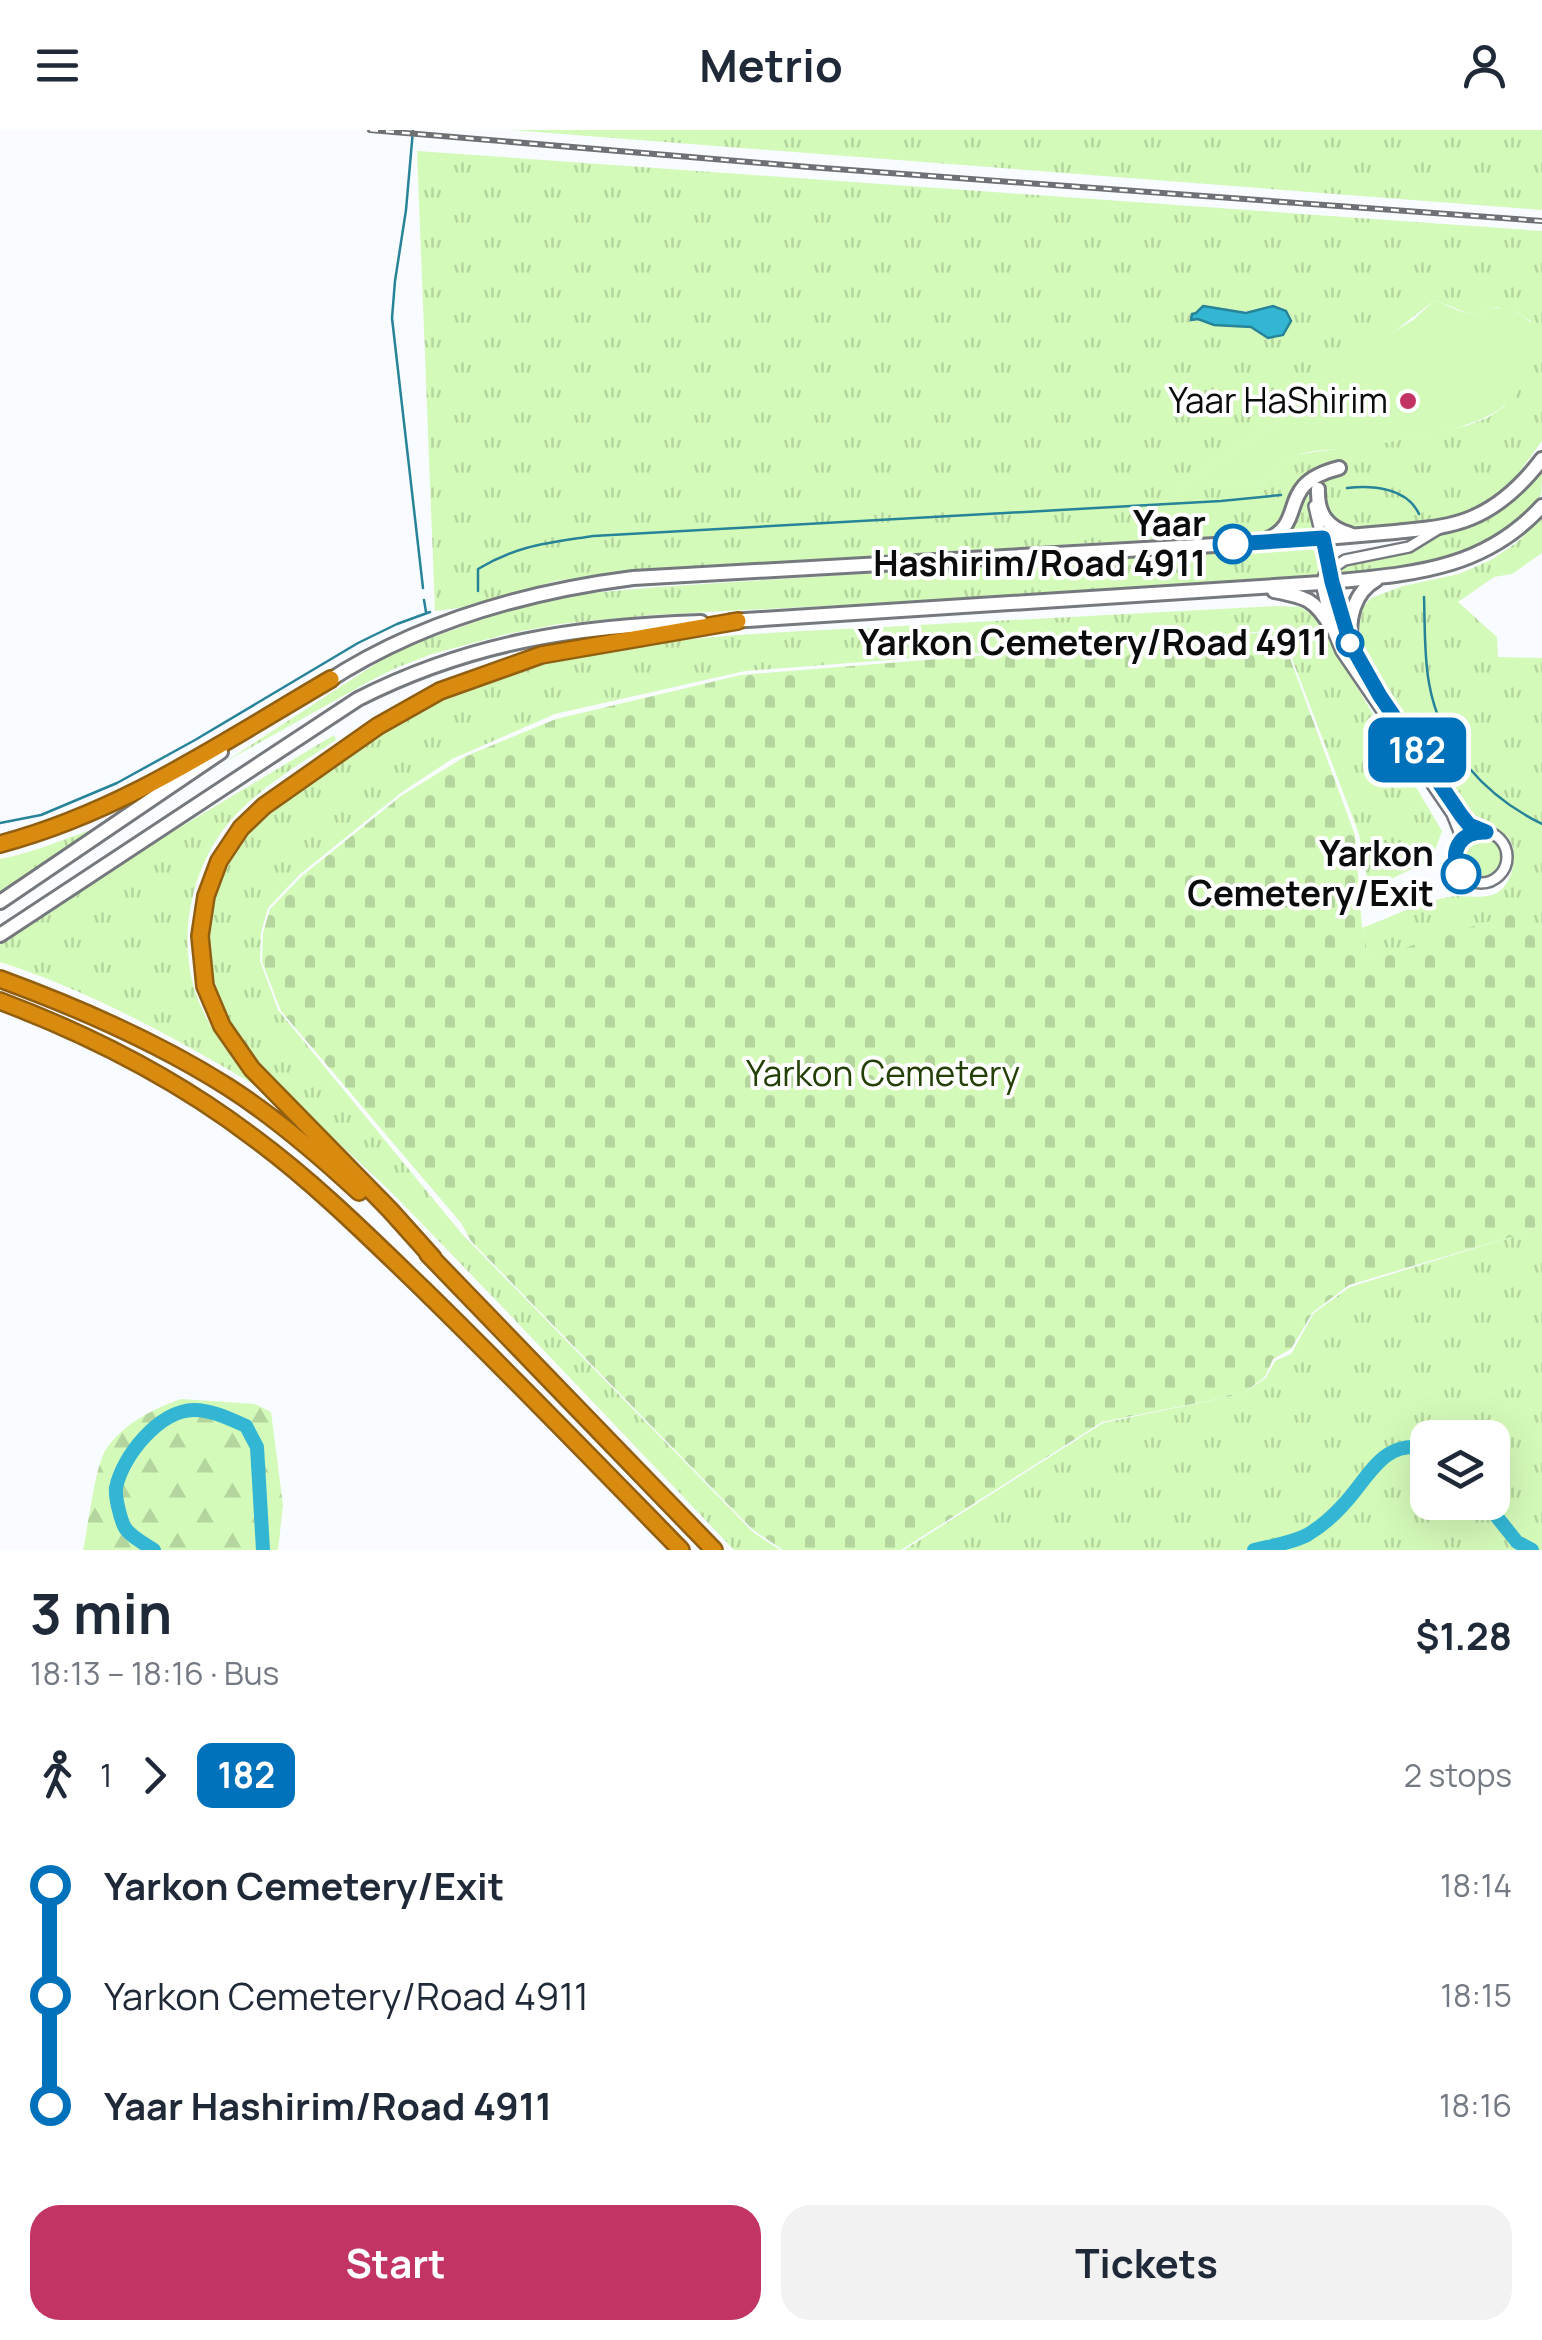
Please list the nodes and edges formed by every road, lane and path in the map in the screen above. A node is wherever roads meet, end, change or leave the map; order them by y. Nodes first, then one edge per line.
1 (1542, 459) edge
2 (1338, 468) joint
3 (1318, 489) junction
4 (1542, 506) edge
5 (1442, 526) junction
6 (1363, 535) junction
7 (1323, 538) junction
8 (1251, 543) junction
9 (1327, 578) junction
10 (1378, 578) junction
11 (1247, 588) junction
12 (738, 621) junction
13 (1330, 627) junction
14 (1350, 643) junction
15 (330, 679) junction
16 (1486, 832) junction
17 (0, 844) edge
18 (1457, 846) junction
19 (0, 902) edge
20 (0, 935) edge
21 (0, 979) edge
22 (0, 1002) edge
23 (433, 1258) junction
24 (681, 1550) edge
25 (714, 1550) edge

1 - 5 main road
2 - 3 street
2 - 8 main road
3 - 6 main road
3 - 7 street
4 - 10 main road
5 - 6 main road
5 - 9 street
6 - 7 main road
7 - 8 main road
7 - 9 street
8 - 15 main road
9 - 10 main road
9 - 11 main road
9 - 13 street
9 - 14 street
10 - 14 main road
11 - 12 main road
11 - 13 main road
12 - 20 main road
12 - 23 highway
13 - 18 street
14 - 16 street
15 - 17 highway
15 - 19 main road
16 - 18 street
16 - 18 street
21 - 23 highway
22 - 24 highway
23 - 25 highway

